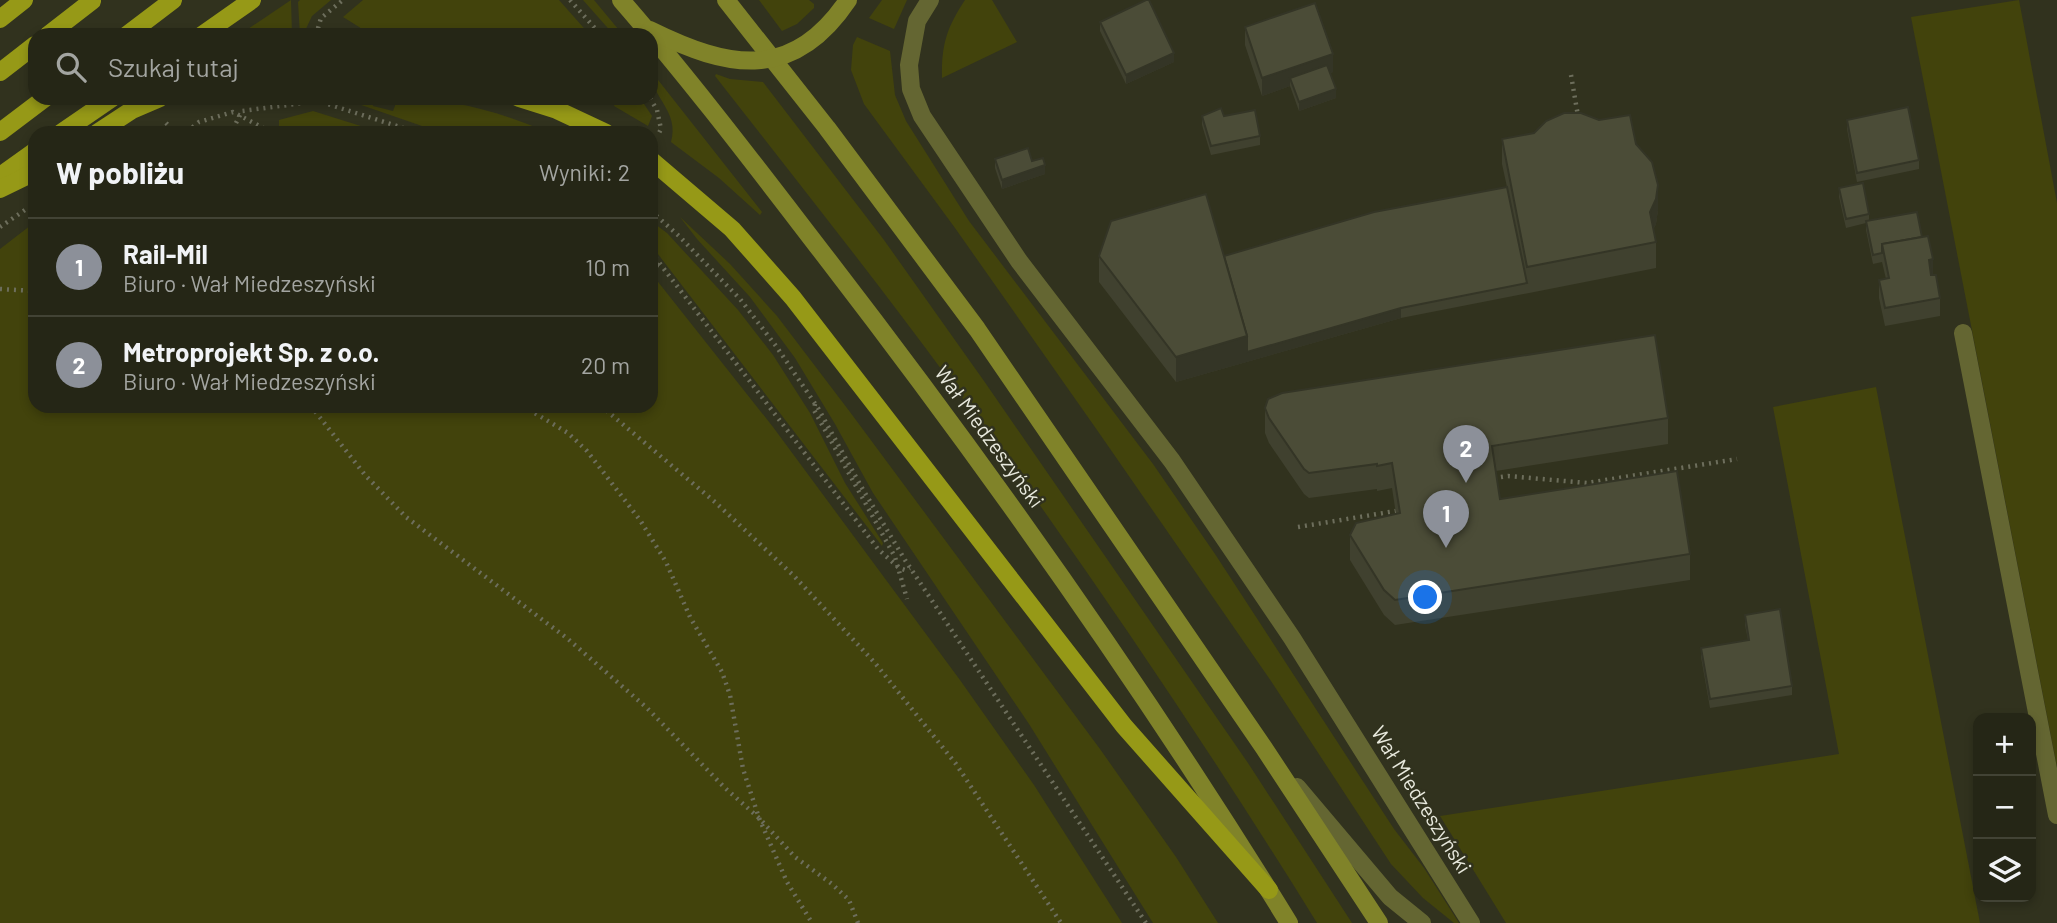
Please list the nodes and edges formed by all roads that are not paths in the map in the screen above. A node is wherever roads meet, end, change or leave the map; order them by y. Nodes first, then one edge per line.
1 (24, 0) edge
2 (173, 0) edge
3 (252, 0) edge
4 (621, 0) edge
5 (726, 0) edge
6 (848, 0) edge
7 (930, 0) edge
8 (93, 1) edge
9 (0, 19) edge
10 (57, 28) edge
11 (136, 28) edge
12 (212, 28) edge
13 (645, 28) edge
14 (658, 34) edge
15 (658, 44) edge
16 (28, 50) edge
17 (774, 60) junction
18 (0, 72) edge
19 (36, 105) edge
20 (102, 105) edge
21 (144, 105) edge
22 (541, 105) edge
23 (71, 126) edge
24 (108, 126) edge
25 (591, 126) edge
26 (0, 132) edge
27 (28, 156) edge
28 (658, 165) edge
29 (28, 175) edge
30 (0, 176) edge
31 (0, 189) edge
32 (1963, 333) dead end
33 (1264, 748) junction
34 (2057, 815) edge
35 (1269, 890) junction
36 (1289, 923) edge
37 (1379, 923) edge
38 (1422, 923) edge
39 (1471, 923) edge

1 - 9 main road
2 - 11 main road
3 - 12 main road
4 - 13 main road, Wał Miedzeszyński
5 - 17 main road
6 - 17 main road
7 - 39 street, Wał Miedzeszyński
8 - 10 main road, bridge
14 - 17 main road
15 - 35 main road, Wał Miedzeszyński
16 - 18 main road, bridge
17 - 33 main road
19 - 26 main road
20 - 23 main road, bridge
21 - 24 main road, bridge
22 - 25 main road
27 - 30 main road
28 - 35 main road
29 - 31 main road
32 - 34 street
33 - 37 main road
33 - 38 street
35 - 36 main road, Wał Miedzeszyński

